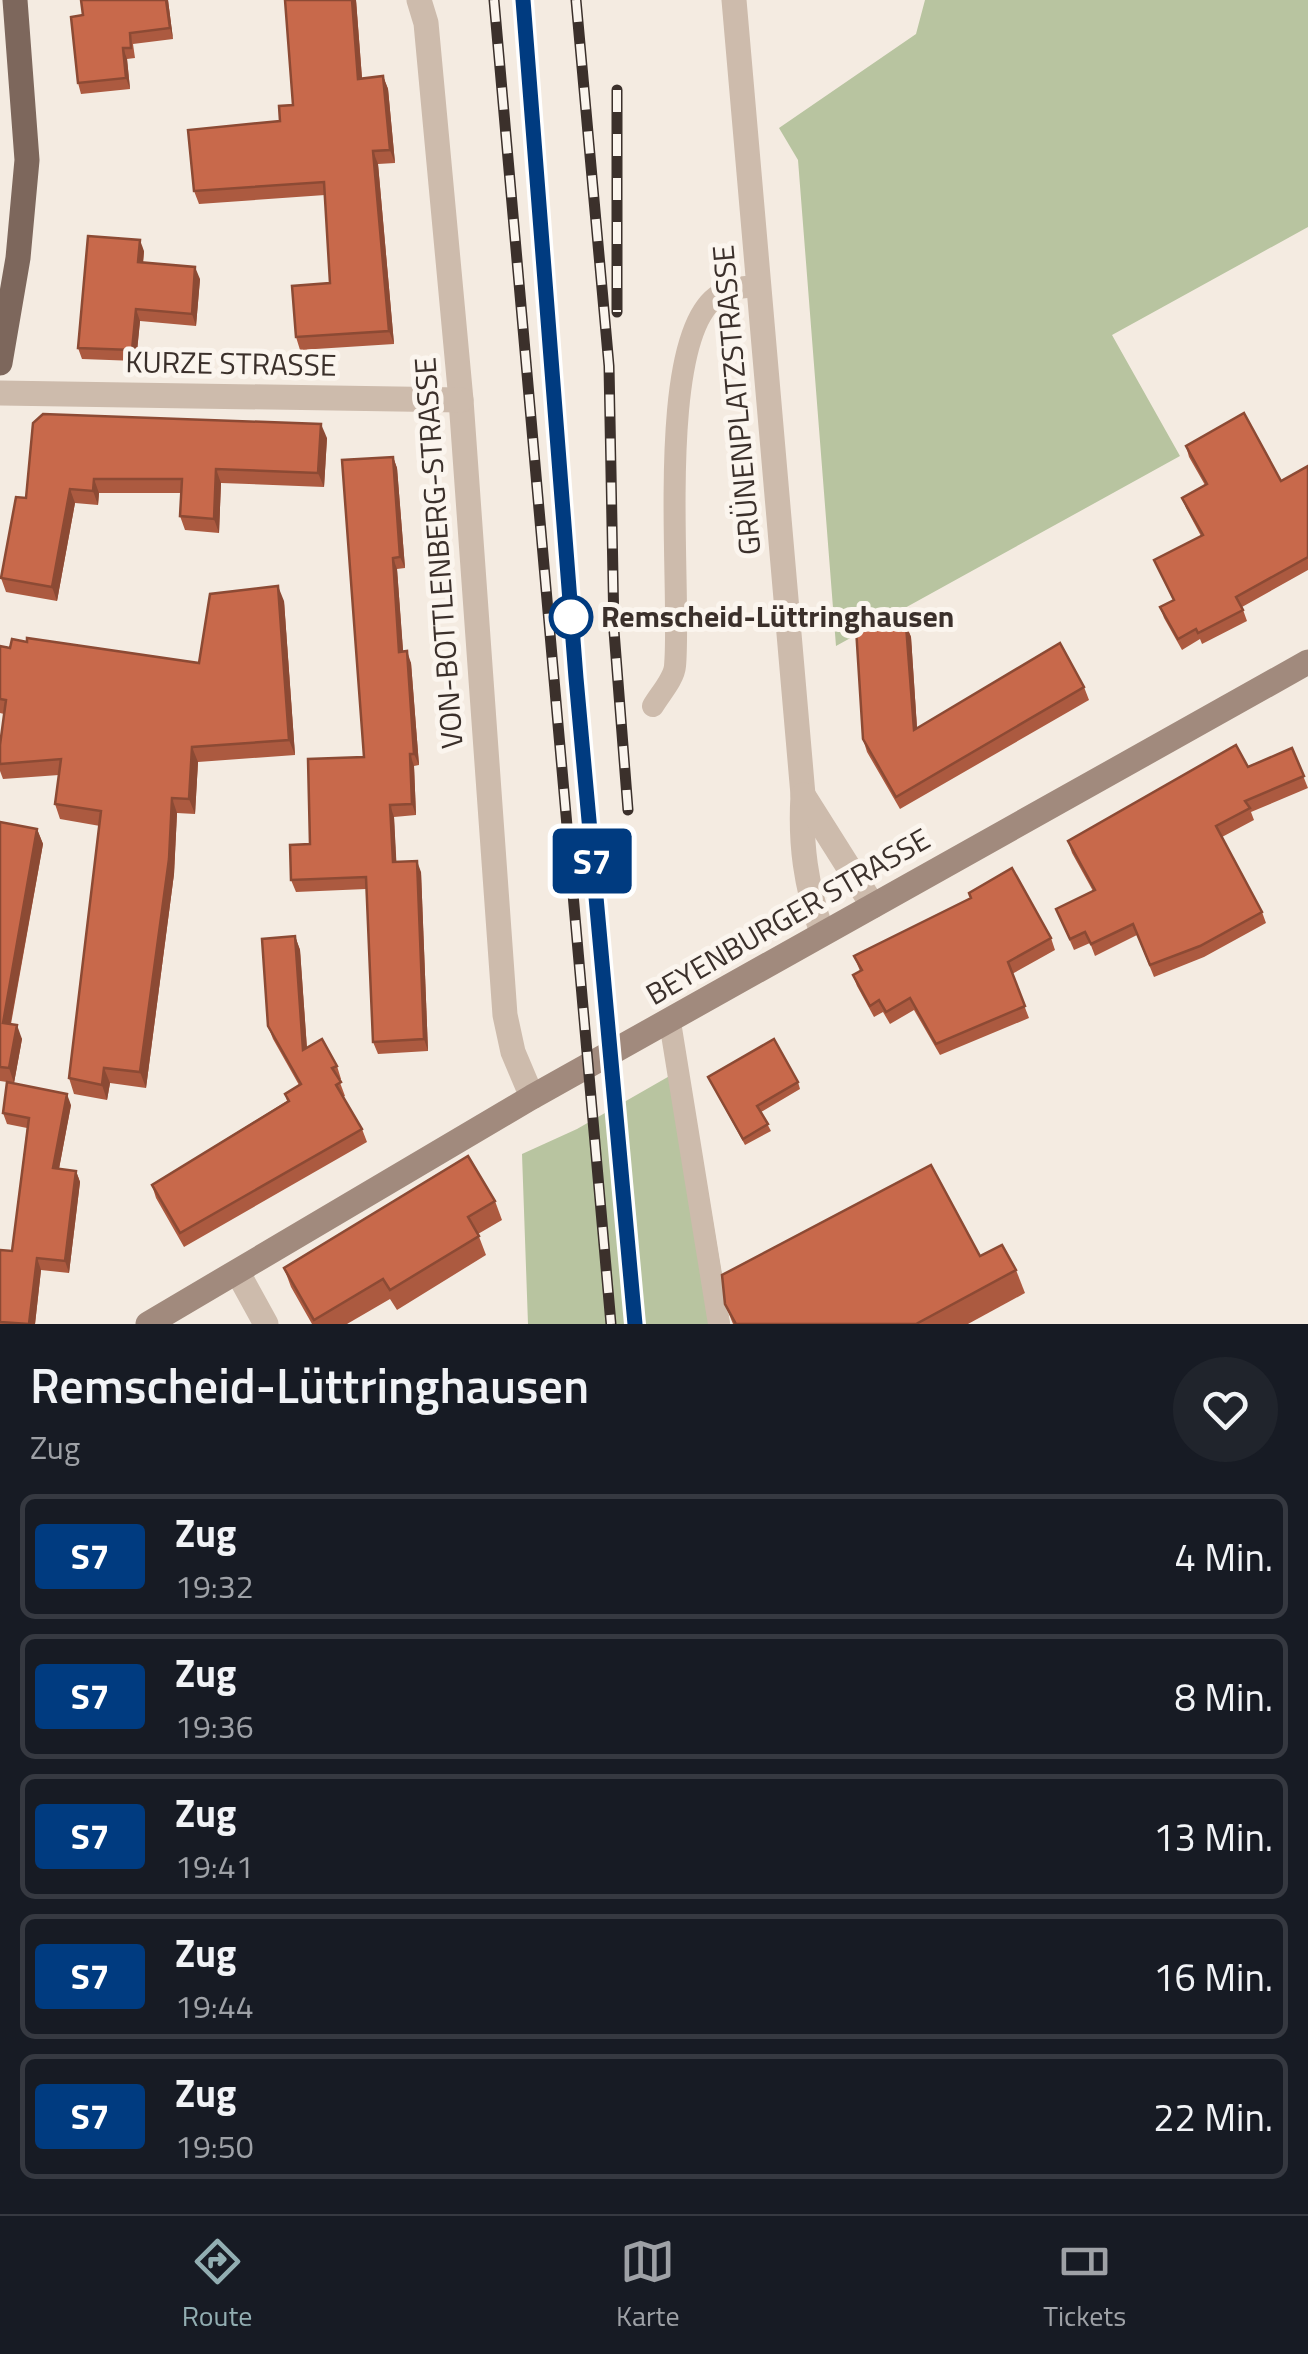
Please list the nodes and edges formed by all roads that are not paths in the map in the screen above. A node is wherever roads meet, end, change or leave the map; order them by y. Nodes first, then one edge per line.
1 (15, 0) edge
2 (419, 0) edge
3 (734, 0) edge
4 (760, 286) junction
5 (0, 364) edge
6 (0, 393) edge
7 (460, 400) junction
8 (1308, 662) edge
9 (652, 706) dead end
10 (803, 795) junction
11 (873, 906) junction
12 (822, 933) junction
13 (670, 1022) junction
14 (532, 1098) junction
15 (238, 1274) junction
16 (148, 1324) edge
17 (266, 1324) edge
18 (719, 1324) edge

1 - 5 main road
2 - 7 street, VON-BOTTLENBERG-STRASSE
3 - 4 street, GRÜNENPLATZSTRASSE
4 - 9 lane
4 - 10 street, GRÜNENPLATZSTRASSE
6 - 7 street, KURZE STRASSE
7 - 14 street, VON-BOTTLENBERG-STRASSE
8 - 11 main road, BEYENBURGER STRASSE
10 - 11 street, GRÜNENPLATZSTRASSE
10 - 12 street, GRÜNENPLATZSTRASSE
11 - 12 main road, BEYENBURGER STRASSE
12 - 13 main road, BEYENBURGER STRASSE
13 - 14 main road, BEYENBURGER STRASSE
13 - 18 lane
14 - 15 main road, BEYENBURGER STRASSE
15 - 16 main road, BEYENBURGER STRASSE
15 - 17 street

